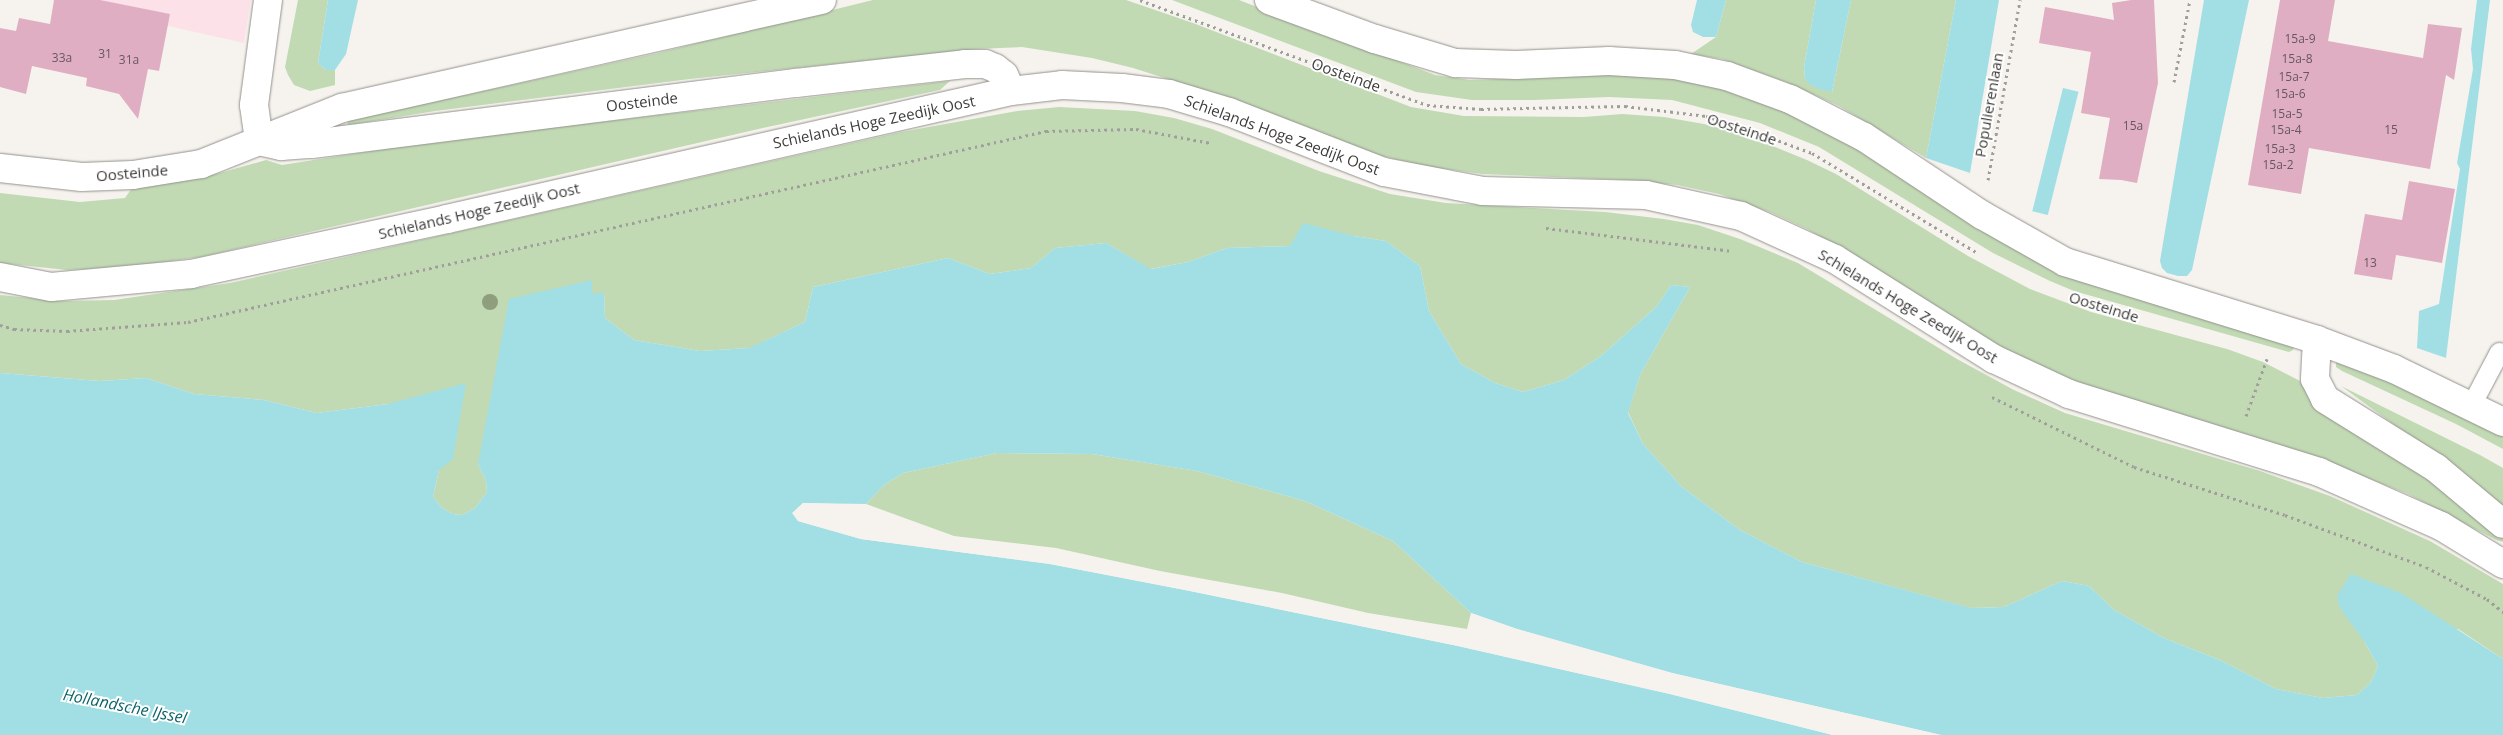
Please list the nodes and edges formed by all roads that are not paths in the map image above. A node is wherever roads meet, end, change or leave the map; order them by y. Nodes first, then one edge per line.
1 (268, 0) edge
2 (822, 0) edge
3 (1269, 0) edge
4 (1011, 92) junction
5 (259, 141) junction
6 (0, 168) edge
7 (0, 277) edge
8 (2317, 340) junction
9 (2499, 352) dead end
10 (2471, 405) junction
11 (2503, 422) edge
12 (2503, 524) edge
13 (2503, 564) edge

1 - 5 street
2 - 5 street, Oosteinde
3 - 8 street, Oosteinde
4 - 5 street, Oosteinde
4 - 7 street, Schielands Hoge Zeedijk Oost
4 - 13 street, Schielands Hoge Zeedijk Oost
5 - 6 street, Oosteinde
8 - 10 street, Oosteinde
8 - 12 street
9 - 10 lane
10 - 11 street, Oosteinde

